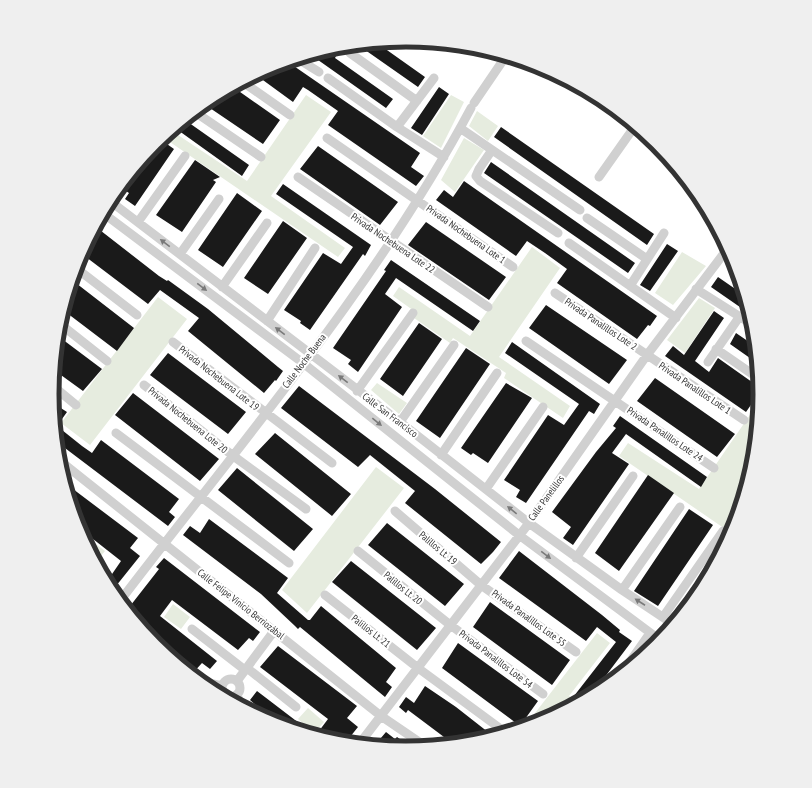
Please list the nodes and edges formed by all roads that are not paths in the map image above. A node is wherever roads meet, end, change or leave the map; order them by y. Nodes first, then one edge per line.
1 (350, 53) dead end
2 (503, 61) edge
3 (304, 62) edge
4 (319, 72) dead end
5 (328, 78) dead end
6 (434, 78) dead end
7 (248, 86) edge
8 (417, 101) junction
9 (200, 115) edge
10 (290, 115) dead end
11 (397, 127) junction
12 (460, 128) junction
13 (632, 131) edge
14 (327, 138) dead end
15 (492, 150) junction
16 (185, 156) dead end
17 (261, 157) dead end
18 (444, 157) junction
19 (298, 177) dead end
20 (599, 177) dead end
21 (219, 199) dead end
22 (418, 201) junction
23 (115, 205) edge
24 (580, 210) dead end
25 (107, 216) edge
26 (587, 218) dead end
27 (138, 222) junction
28 (267, 222) dead end
29 (558, 233) dead end
30 (664, 233) dead end
31 (390, 242) junction
32 (569, 243) dead end
33 (315, 248) dead end
34 (180, 254) junction
35 (723, 254) edge
36 (647, 260) junction
37 (513, 267) dead end
38 (81, 272) edge
39 (630, 286) junction
40 (222, 287) junction
41 (696, 289) junction
42 (555, 293) dead end
43 (488, 307) dead end
44 (413, 313) dead end
45 (137, 315) dead end
46 (740, 316) junction
47 (676, 318) junction
48 (744, 319) edge
49 (267, 321) junction
50 (66, 328) edge
51 (526, 341) dead end
52 (173, 342) dead end
53 (454, 345) dead end
54 (716, 349) junction
55 (311, 354) junction
56 (647, 355) junction
57 (107, 361) dead end
58 (708, 362) dead end
59 (303, 363) junction
60 (497, 373) dead end
61 (752, 374) edge
62 (144, 385) dead end
63 (59, 391) edge
64 (357, 391) junction
65 (616, 401) junction
66 (76, 405) dead end
67 (543, 407) dead end
68 (265, 413) junction
69 (744, 420) dead end
70 (400, 422) junction
71 (116, 433) dead end
72 (232, 455) junction
73 (442, 455) junction
74 (332, 464) dead end
75 (67, 467) edge
76 (714, 468) dead end
77 (634, 476) dead end
78 (486, 489) junction
79 (200, 498) junction
80 (680, 507) dead end
81 (306, 509) dead end
82 (395, 511) dead end
83 (529, 523) junction
84 (724, 531) dead end
85 (519, 535) junction
86 (164, 544) junction
87 (358, 551) dead end
88 (576, 558) junction
89 (289, 563) dead end
90 (481, 584) junction
91 (622, 590) junction
92 (325, 595) dead end
93 (124, 596) edge
94 (664, 617) junction
95 (669, 621) edge
96 (449, 624) junction
97 (192, 628) dead end
98 (274, 631) junction
99 (650, 633) junction
100 (654, 636) edge
101 (576, 652) dead end
102 (634, 656) edge
103 (418, 668) junction
104 (246, 669) junction
105 (237, 681) junction
106 (215, 685) edge
107 (222, 686) junction
108 (223, 690) edge
109 (237, 694) junction
110 (542, 694) dead end
111 (233, 696) edge
112 (238, 698) edge
113 (296, 707) dead end
114 (380, 716) junction
115 (500, 728) edge
116 (364, 738) edge
117 (417, 741) edge

1 - 8 street
2 - 12 street, Calle Noche Buena
3 - 4 street
5 - 11 street
6 - 8 street
7 - 10 street
8 - 11 street
9 - 17 street
11 - 18 street
12 - 15 street
12 - 18 street, Calle Noche Buena
13 - 20 street
14 - 22 street, Privada Nochebuena Lote 1
15 - 24 street
15 - 29 street
16 - 27 street
18 - 22 street, Calle Noche Buena
19 - 31 street, Privada Nochebuena Lote 22
21 - 34 street
22 - 31 street, Calle Noche Buena
22 - 37 street, Privada Nochebuena Lote 1
23 - 27 street, Calle San Francisco
25 -> 59 street, Calle San Francisco
26 - 36 street
34 -> 27 street, Calle San Francisco
28 - 40 street
30 - 36 street
31 - 43 street, Privada Nochebuena Lote 22
31 - 55 street, Calle Noche Buena
32 - 39 street
33 - 49 street
34 - 40 street, Calle San Francisco
35 - 41 street, Calle Panelillos
36 - 39 street
38 - 45 street
39 - 47 street
40 - 49 street, Calle San Francisco
41 - 46 street
41 - 47 street, Calle Panelillos
42 - 56 street, Privada Panalillos Lote 2
44 - 64 street
46 - 48 street
46 - 54 street
47 - 56 street, Calle Panelillos
55 -> 49 street, Calle San Francisco
50 - 57 street
51 - 65 street, Privada Panalillos Lote 24
52 - 68 street, Privada Nochebuena Lote 19
53 - 70 street
54 - 58 street
54 - 61 street
55 - 59 street, Calle Noche Buena
64 -> 55 street, Calle San Francisco
56 - 65 street, Calle Panelillos
56 - 69 street, Privada Panalillos Lote 1
59 - 68 street, Calle Noche Buena
59 -> 85 street, Calle San Francisco
60 - 73 street
62 - 72 street, Privada Nochebuena Lote 20
63 - 66 street
64 - 70 street, Calle San Francisco
65 - 76 street, Privada Panalillos Lote 24
65 - 83 street, Calle Panelillos
67 - 78 street
68 - 72 street, Calle Noche Buena
68 - 74 street, Privada Nochebuena Lote 19
70 - 73 street, Calle San Francisco
71 - 79 street
72 - 79 street, Calle Noche Buena
72 - 81 street, Privada Nochebuena Lote 20
73 - 78 street, Calle San Francisco
75 - 86 street, Calle Felipe Vinicio Berriozábal
77 - 88 street
83 -> 78 street, Calle San Francisco
79 - 86 street, Calle Noche Buena
79 - 89 street
80 - 91 street
82 - 90 street, Palillos Lt. 19
83 - 85 street, Calle Panelillos
83 - 88 street, Calle San Francisco
84 - 94 street
85 - 90 street, Calle Panelillos
85 -> 99 street, Calle San Francisco
86 - 93 street, Calle Noche Buena
86 - 98 street, Calle Felipe Vinicio Berriozábal
87 - 96 street, Palillos Lt. 20
88 - 91 street, Calle San Francisco
90 - 96 street, Calle Panelillos
90 - 101 street, Privada Panalillos Lote 55
94 -> 91 street, Calle San Francisco
92 - 103 street, Palillos Lt. 21
94 - 95 street, Calle San Francisco
96 - 103 street, Calle Panelillos
96 - 110 street, Privada Panalillos Lote 54
97 - 104 street
98 - 104 street
98 - 114 street, Calle Felipe Vinicio Berriozábal
99 - 100 street, Calle San Francisco
99 - 102 street
103 - 114 street, Calle Panelillos
103 - 115 street, Palillos Lt. 21
104 - 105 street
104 - 113 street
105 - 107 street
105 - 109 street
106 - 107 street
107 - 108 street
109 - 111 street
109 - 112 street
114 - 116 street, Calle Panelillos
114 - 117 street, Calle Felipe Vinicio Berriozábal

